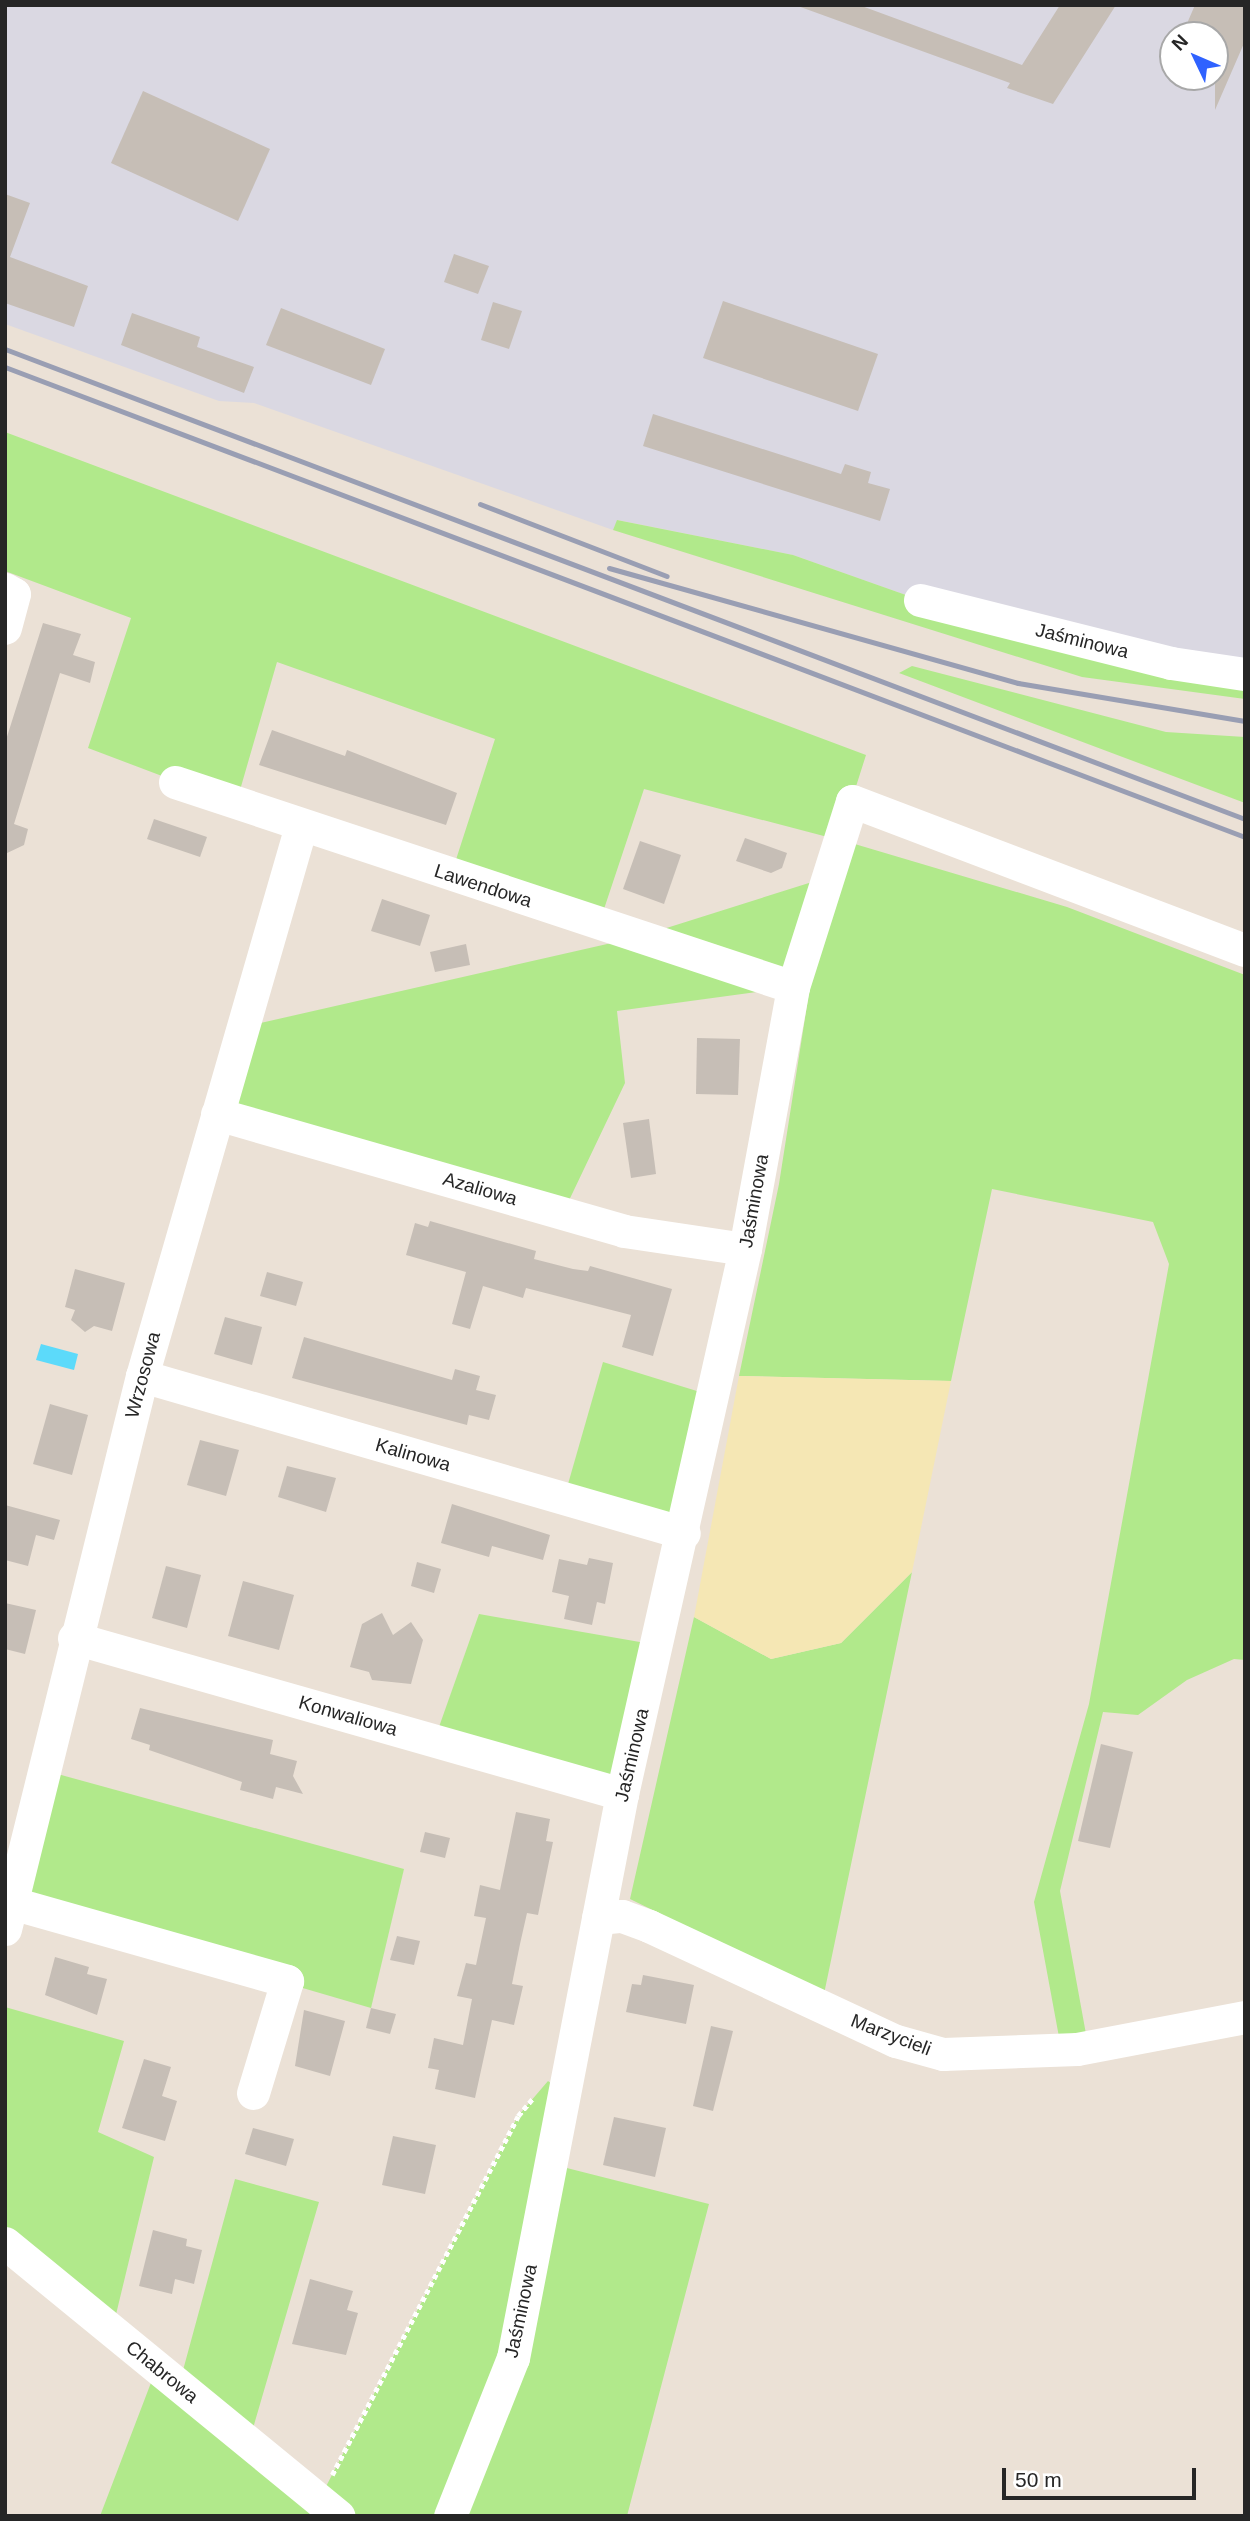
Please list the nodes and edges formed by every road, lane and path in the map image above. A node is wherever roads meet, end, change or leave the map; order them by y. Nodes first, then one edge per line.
1 (5, 589) edge
2 (920, 600) dead end
3 (5, 628) edge
4 (1245, 674) edge
5 (175, 782) dead end
6 (301, 826) junction
7 (1245, 950) edge
8 (793, 987) junction
9 (217, 1114) junction
10 (745, 1249) junction
11 (142, 1376) junction
12 (684, 1533) junction
13 (74, 1638) junction
14 (622, 1794) junction
15 (9, 1916) edge
16 (598, 1918) junction
17 (1245, 2017) edge
18 (570, 2063) junction
19 (253, 2094) dead end
20 (5, 2243) edge
21 (323, 2511) edge
22 (450, 2516) edge

1 - 3 street
2 - 4 street, Jaśminowa
5 - 6 street, Lawendowa
6 - 8 street, Lawendowa
6 - 9 street, Wrzosowa
7 - 8 street, Jaśminowa
8 - 10 street, Jaśminowa
9 - 10 street, Azaliowa
9 - 11 street, Wrzosowa
10 - 12 street, Jaśminowa
11 - 12 street, Kalinowa
11 - 13 street, Wrzosowa
12 - 14 street, Jaśminowa
13 - 14 street, Konwaliowa
13 - 15 street, Wrzosowa
14 - 16 street, Jaśminowa
15 - 19 street
16 - 17 street, Marzycieli
16 - 18 street, Jaśminowa
18 - 21 path
18 - 22 street, Jaśminowa
20 - 21 street, Chabrowa

